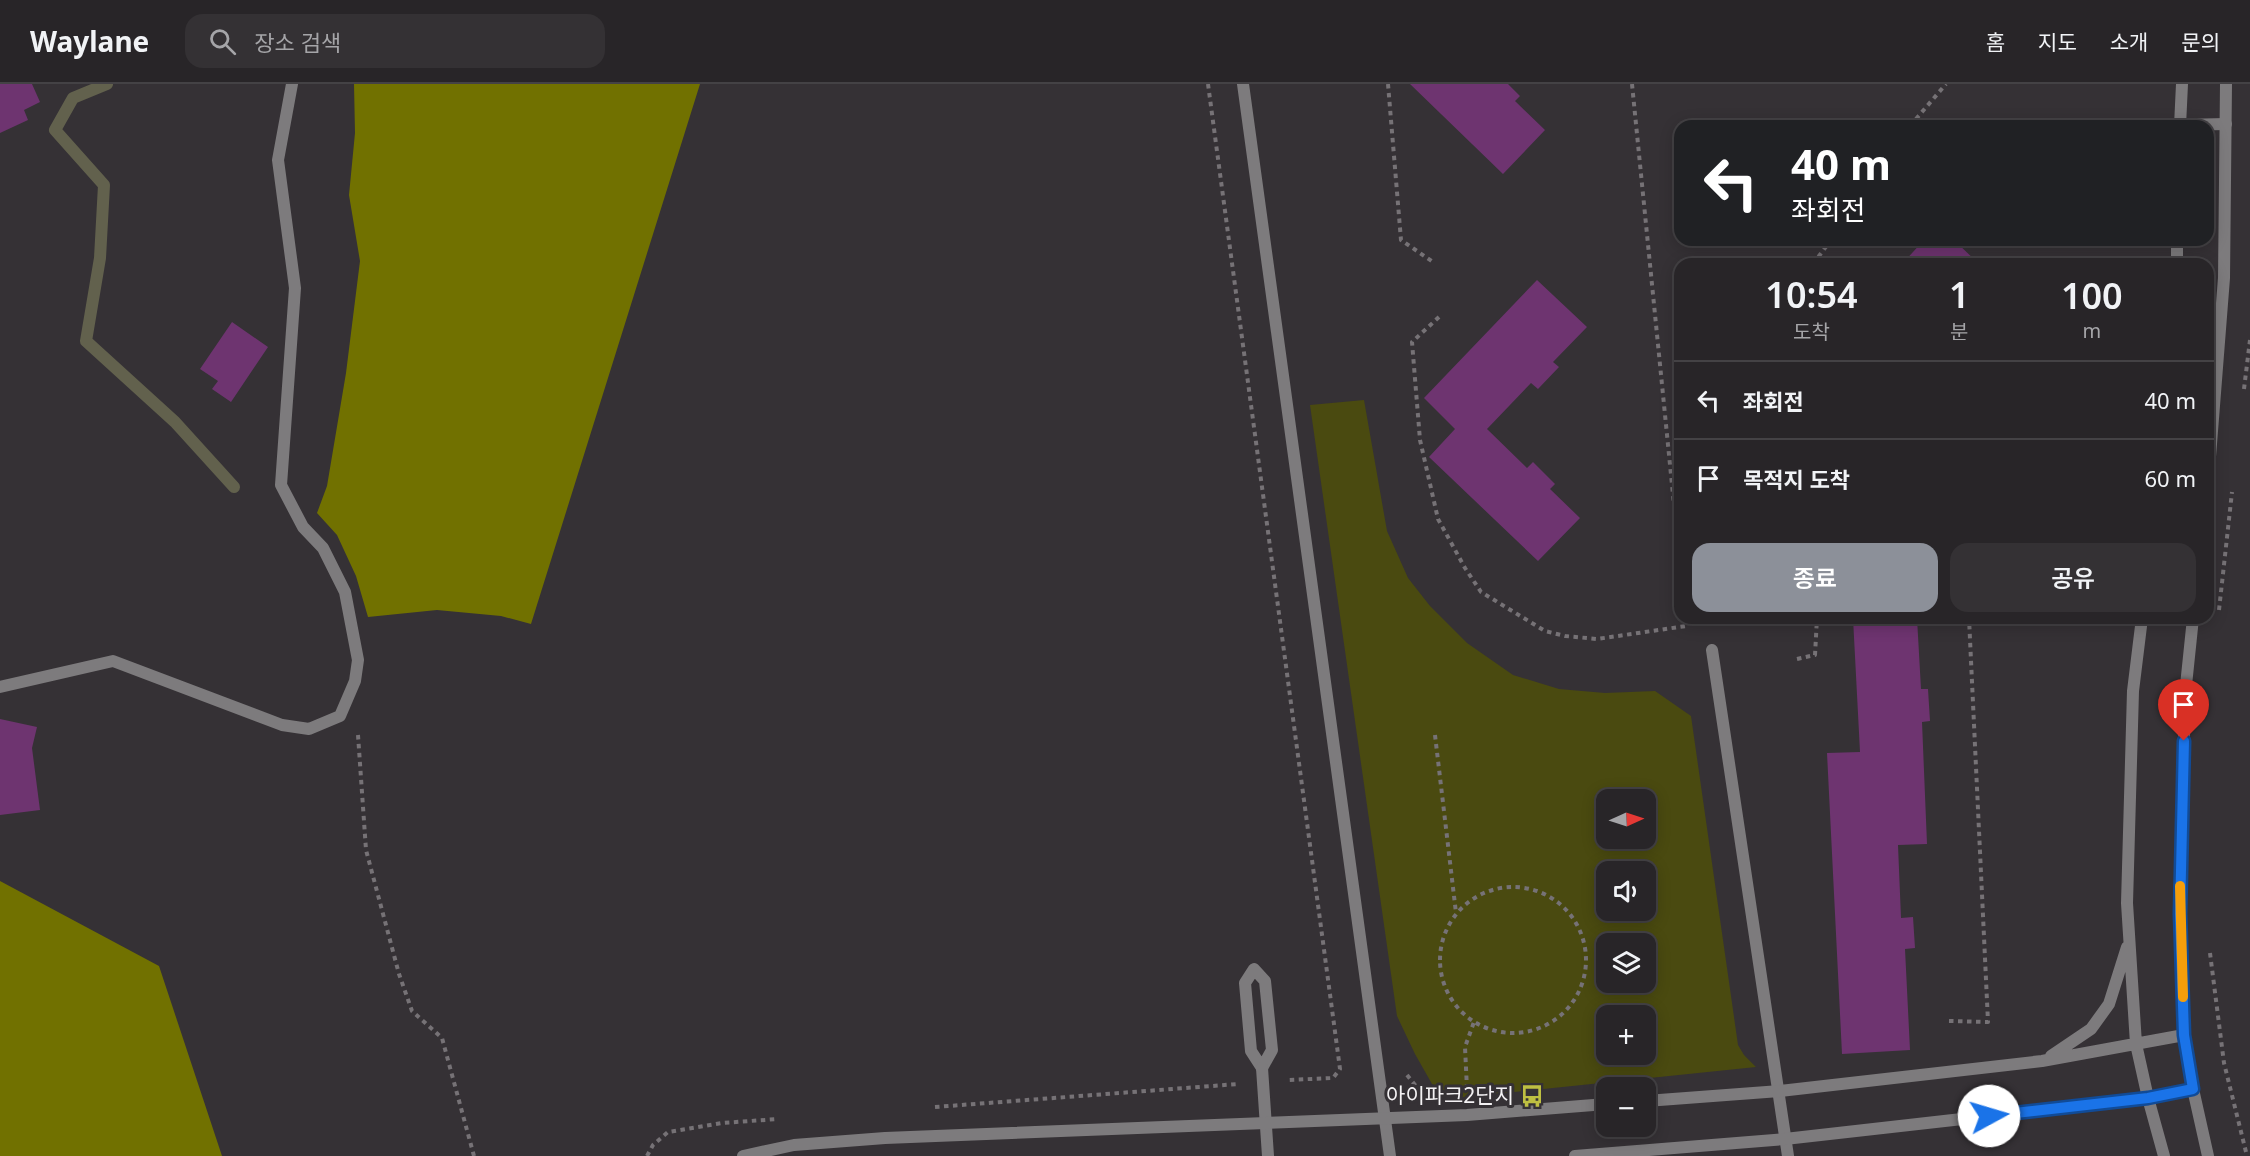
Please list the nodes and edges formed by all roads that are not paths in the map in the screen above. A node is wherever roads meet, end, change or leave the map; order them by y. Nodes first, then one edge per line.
1 (292, 84) edge
2 (1243, 84) edge
3 (2182, 84) edge
4 (2226, 84) edge
5 (2180, 120) edge
6 (2214, 124) edge
7 (2226, 124) junction
8 (2214, 406) edge
9 (2141, 624) edge
10 (2192, 624) edge
11 (1712, 650) dead end
12 (0, 687) edge
13 (2129, 940) junction
14 (2184, 1035) junction
15 (2136, 1044) junction
16 (2043, 1061) junction
17 (1262, 1068) junction
18 (2193, 1089) junction
19 (1780, 1091) junction
20 (2148, 1098) junction
21 (1656, 1100) edge
22 (1596, 1105) edge
23 (1384, 1119) junction
24 (1266, 1124) junction
25 (1785, 1139) junction
26 (743, 1156) edge
27 (1268, 1156) edge
28 (1390, 1156) edge
29 (1575, 1156) edge
30 (1788, 1156) edge
31 (2164, 1156) edge
32 (2208, 1156) edge

1 - 12 street
2 - 23 street
3 - 5 street
4 - 7 street
6 - 7 street
7 - 8 street
9 - 13 street
10 - 14 street
11 - 19 street
13 - 15 street
13 - 16 street
14 - 15 street
14 - 18 street
15 - 16 street
15 - 20 street
16 - 19 street
17 - 17 street
17 - 24 street
18 - 20 street
18 - 32 street
19 - 21 street
19 - 25 street
20 - 25 street
20 - 31 street
22 - 23 street
23 - 24 street
23 - 28 street
24 - 26 street
24 - 27 street
25 - 29 street
25 - 30 street

